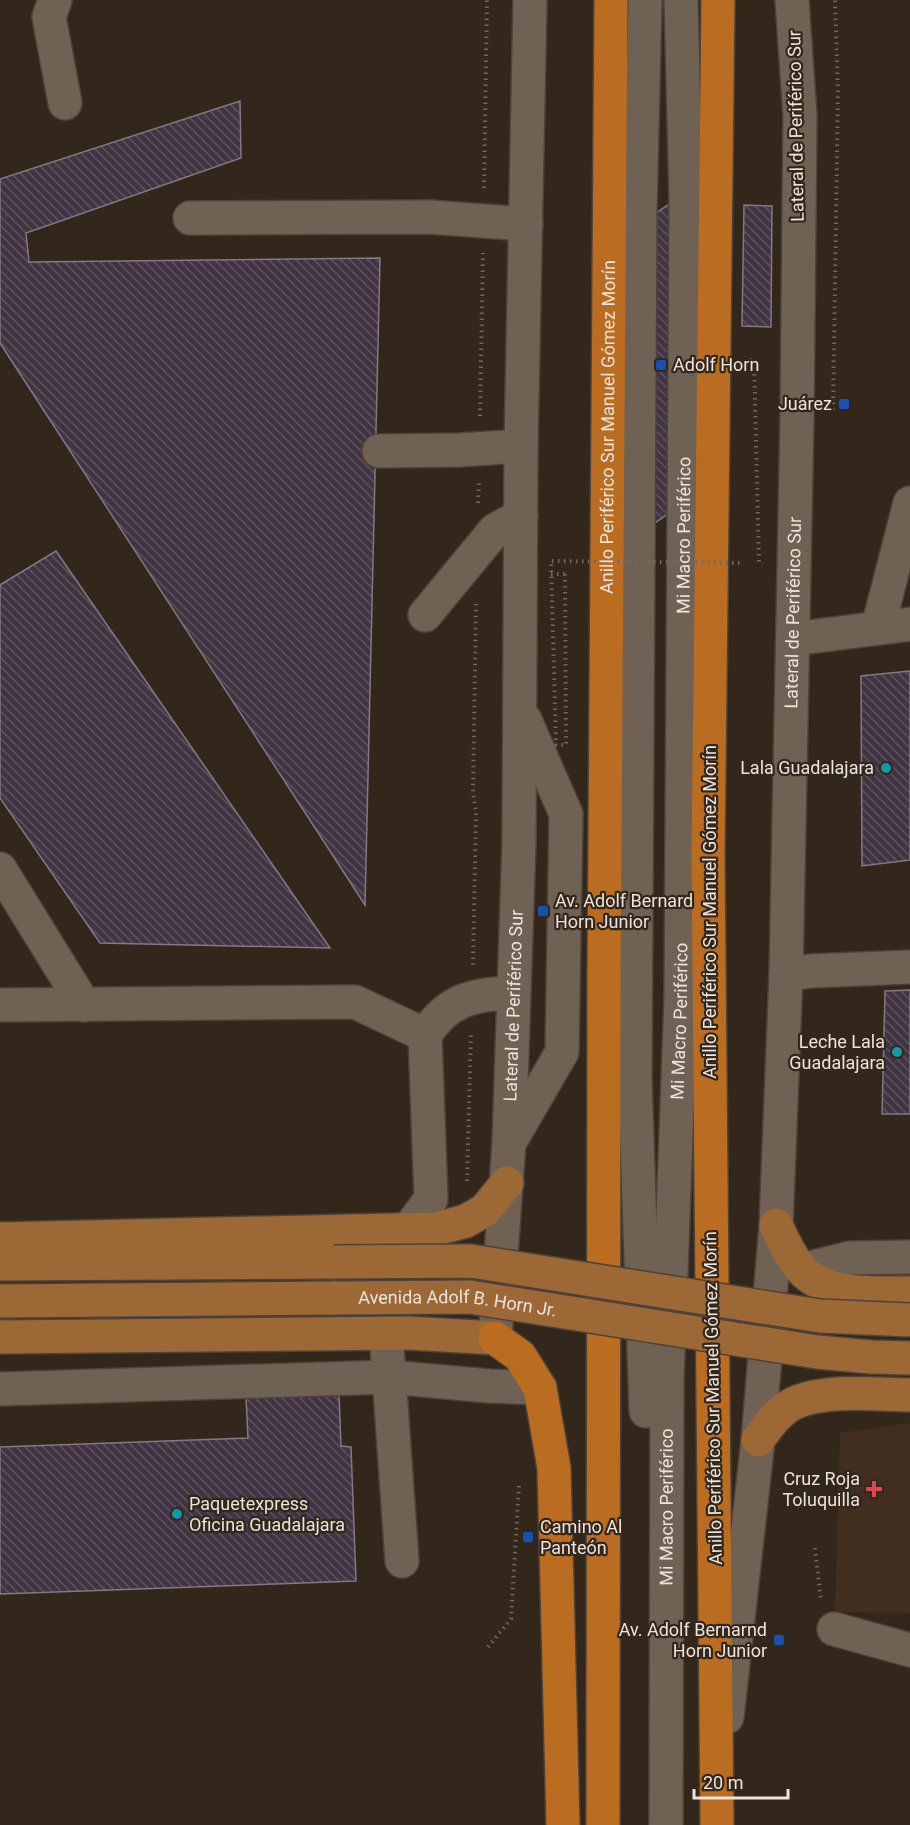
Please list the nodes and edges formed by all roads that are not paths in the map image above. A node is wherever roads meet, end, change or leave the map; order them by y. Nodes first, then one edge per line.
1 (55, 0) edge
2 (530, 0) edge
3 (591, 0) edge
4 (611, 0) edge
5 (645, 0) edge
6 (681, 0) edge
7 (718, 0) edge
8 (792, 0) edge
9 (65, 103) dead end
10 (190, 218) dead end
11 (610, 218) junction
12 (526, 224) junction
13 (521, 446) junction
14 (380, 451) dead end
15 (910, 503) edge
16 (521, 516) junction
17 (425, 615) dead end
18 (910, 624) edge
19 (878, 627) junction
20 (793, 639) junction
21 (520, 707) junction
22 (0, 869) edge
23 (910, 967) edge
24 (786, 974) junction
25 (513, 992) junction
26 (0, 1005) edge
27 (84, 1005) junction
28 (425, 1035) junction
29 (509, 1143) junction
30 (507, 1183) junction
31 (776, 1225) junction
32 (407, 1231) junction
33 (0, 1239) edge
34 (910, 1257) edge
35 (0, 1264) edge
36 (802, 1270) junction
37 (910, 1293) edge
38 (0, 1301) edge
39 (910, 1301) edge
40 (910, 1320) edge
41 (397, 1333) junction
42 (0, 1337) edge
43 (495, 1338) junction
44 (910, 1358) edge
45 (389, 1377) junction
46 (910, 1385) edge
47 (540, 1388) junction
48 (0, 1389) edge
49 (910, 1395) edge
50 (758, 1440) junction
51 (402, 1561) dead end
52 (834, 1629) road end
53 (910, 1650) edge
54 (717, 1815) edge
55 (562, 1825) edge
56 (603, 1825) edge
57 (645, 1825) edge
58 (666, 1825) edge

1 - 9 street
2 - 12 street, Lateral de Periférico Sur
3 - 11 highway
4 - 11 highway, Anillo Periférico Sur Manuel Gómez Morín
5 - 57 street, Mi Macro Periférico
6 - 58 street, Mi Macro Periférico
7 - 54 highway, Anillo Periférico Sur Manuel Gómez Morín
8 - 20 street, Lateral de Periférico Sur
10 - 12 street
11 - 56 highway, Anillo Periférico Sur Manuel Gómez Morín
12 - 13 street, Lateral de Periférico Sur
13 - 14 street
13 - 16 street, Lateral de Periférico Sur
15 - 19 street
16 - 17 street
16 - 21 street, Lateral de Periférico Sur
18 - 19 street
19 - 20 street
20 - 24 street, Lateral de Periférico Sur
21 - 25 street, Lateral de Periférico Sur
21 - 29 street
22 - 27 street
23 - 24 street
24 - 31 street, Lateral de Periférico Sur
25 - 28 street
25 - 29 street, Lateral de Periférico Sur
26 - 27 street
27 - 28 street
28 - 32 street
29 - 30 street, Lateral de Periférico Sur
30 - 32 main road
30 - 43 street, Lateral de Periférico Sur
31 - 36 main road
31 - 50 street, Lateral de Periférico Sur
32 - 33 main road
32 - 41 main road
34 - 36 street
35 - 40 main road, Avenida Adolf B. Horn Jr., bridge
36 - 37 main road
38 - 44 main road, Avenida Adolf B. Horn Jr., bridge
39 - 46 main road
41 - 42 main road
41 - 43 main road
41 - 45 street
43 - 47 highway
45 - 47 street
45 - 48 street
45 - 51 street
47 - 55 highway
49 - 50 main road
50 - 54 street, Lateral de Periférico Sur
52 - 53 street

